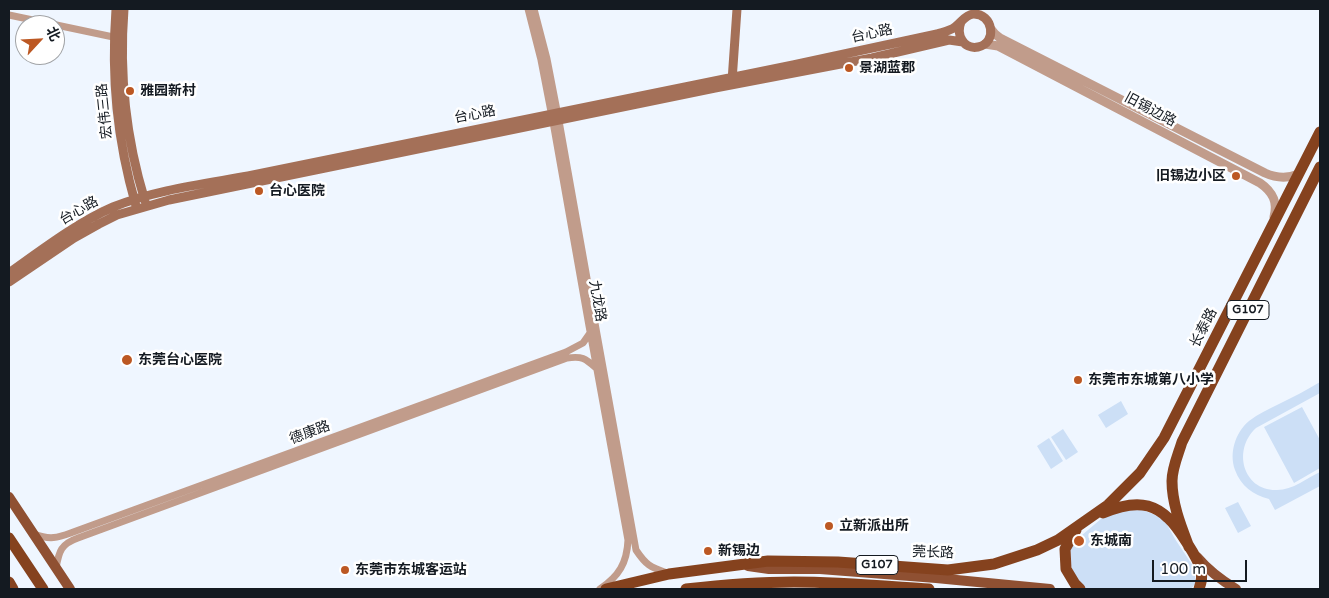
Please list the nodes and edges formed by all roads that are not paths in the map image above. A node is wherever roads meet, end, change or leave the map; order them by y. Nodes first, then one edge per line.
1 (116, 9) edge
2 (124, 9) edge
3 (528, 9) edge
4 (534, 9) edge
5 (737, 9) edge
6 (744, 9) edge
7 (982, 12) edge
8 (9, 16) edge
9 (961, 22) junction
10 (991, 29) junction
11 (119, 38) junction
12 (963, 42) junction
13 (985, 44) junction
14 (735, 81) junction
15 (556, 118) junction
16 (1320, 132) edge
17 (1320, 167) edge
18 (1299, 174) junction
19 (141, 203) junction
20 (1273, 224) junction
21 (9, 273) edge
22 (9, 282) edge
23 (590, 333) junction
24 (596, 368) junction
25 (9, 497) edge
26 (1090, 518) junction
27 (1076, 528) junction
28 (33, 533) junction
29 (9, 538) edge
30 (1189, 547) junction
31 (734, 564) junction
32 (56, 569) junction
33 (670, 574) junction
34 (9, 582) edge
35 (13, 589) edge
36 (43, 589) edge
37 (70, 589) edge
38 (600, 589) edge
39 (606, 589) edge
40 (686, 589) edge
41 (929, 589) edge
42 (1050, 589) edge
43 (1080, 589) edge
44 (1200, 589) edge
45 (1236, 589) edge

1 - 11 main road, 宏伟三路
2 - 11 main road, 宏伟三路
3 - 15 street, 九龙路
4 - 15 street, 九龙路
5 - 14 main road
6 - 14 main road
7 - 9 main road
7 - 10 main road
8 - 11 street
9 - 12 main road
9 - 14 main road, 台心路
10 - 13 main road
10 - 18 street, 旧锡边路
11 - 19 main road, 宏伟三路
12 - 13 main road
12 - 14 main road, 台心路
13 - 20 street, 旧锡边路
14 - 15 main road, 台心路
15 - 19 main road, 台心路
15 - 23 street, 九龙路
15 - 33 street, 九龙路
16 - 18 highway, 长泰路 / G107
17 - 30 highway, G107
18 - 20 highway, 长泰路 / G107
19 - 21 main road, 台心路
19 - 22 main road, 台心路
20 - 26 highway, 长泰路 / G107
23 - 24 street, 九龙路
23 - 28 street, 德康路
24 - 32 street, 德康路
24 - 38 street, 九龙路
25 - 28 main road
26 - 27 highway, 莞长路 / G107
26 - 30 highway
27 - 31 highway, 莞长路 / G107
27 - 43 highway
28 - 32 main road
29 - 36 highway
30 - 44 highway, G107
30 - 45 main road
31 - 33 highway, 莞长路 / G107
31 - 42 main road, 莞长路
32 - 37 main road
33 - 39 highway, 莞长路 / G107
34 - 35 highway
40 - 41 highway, G107

